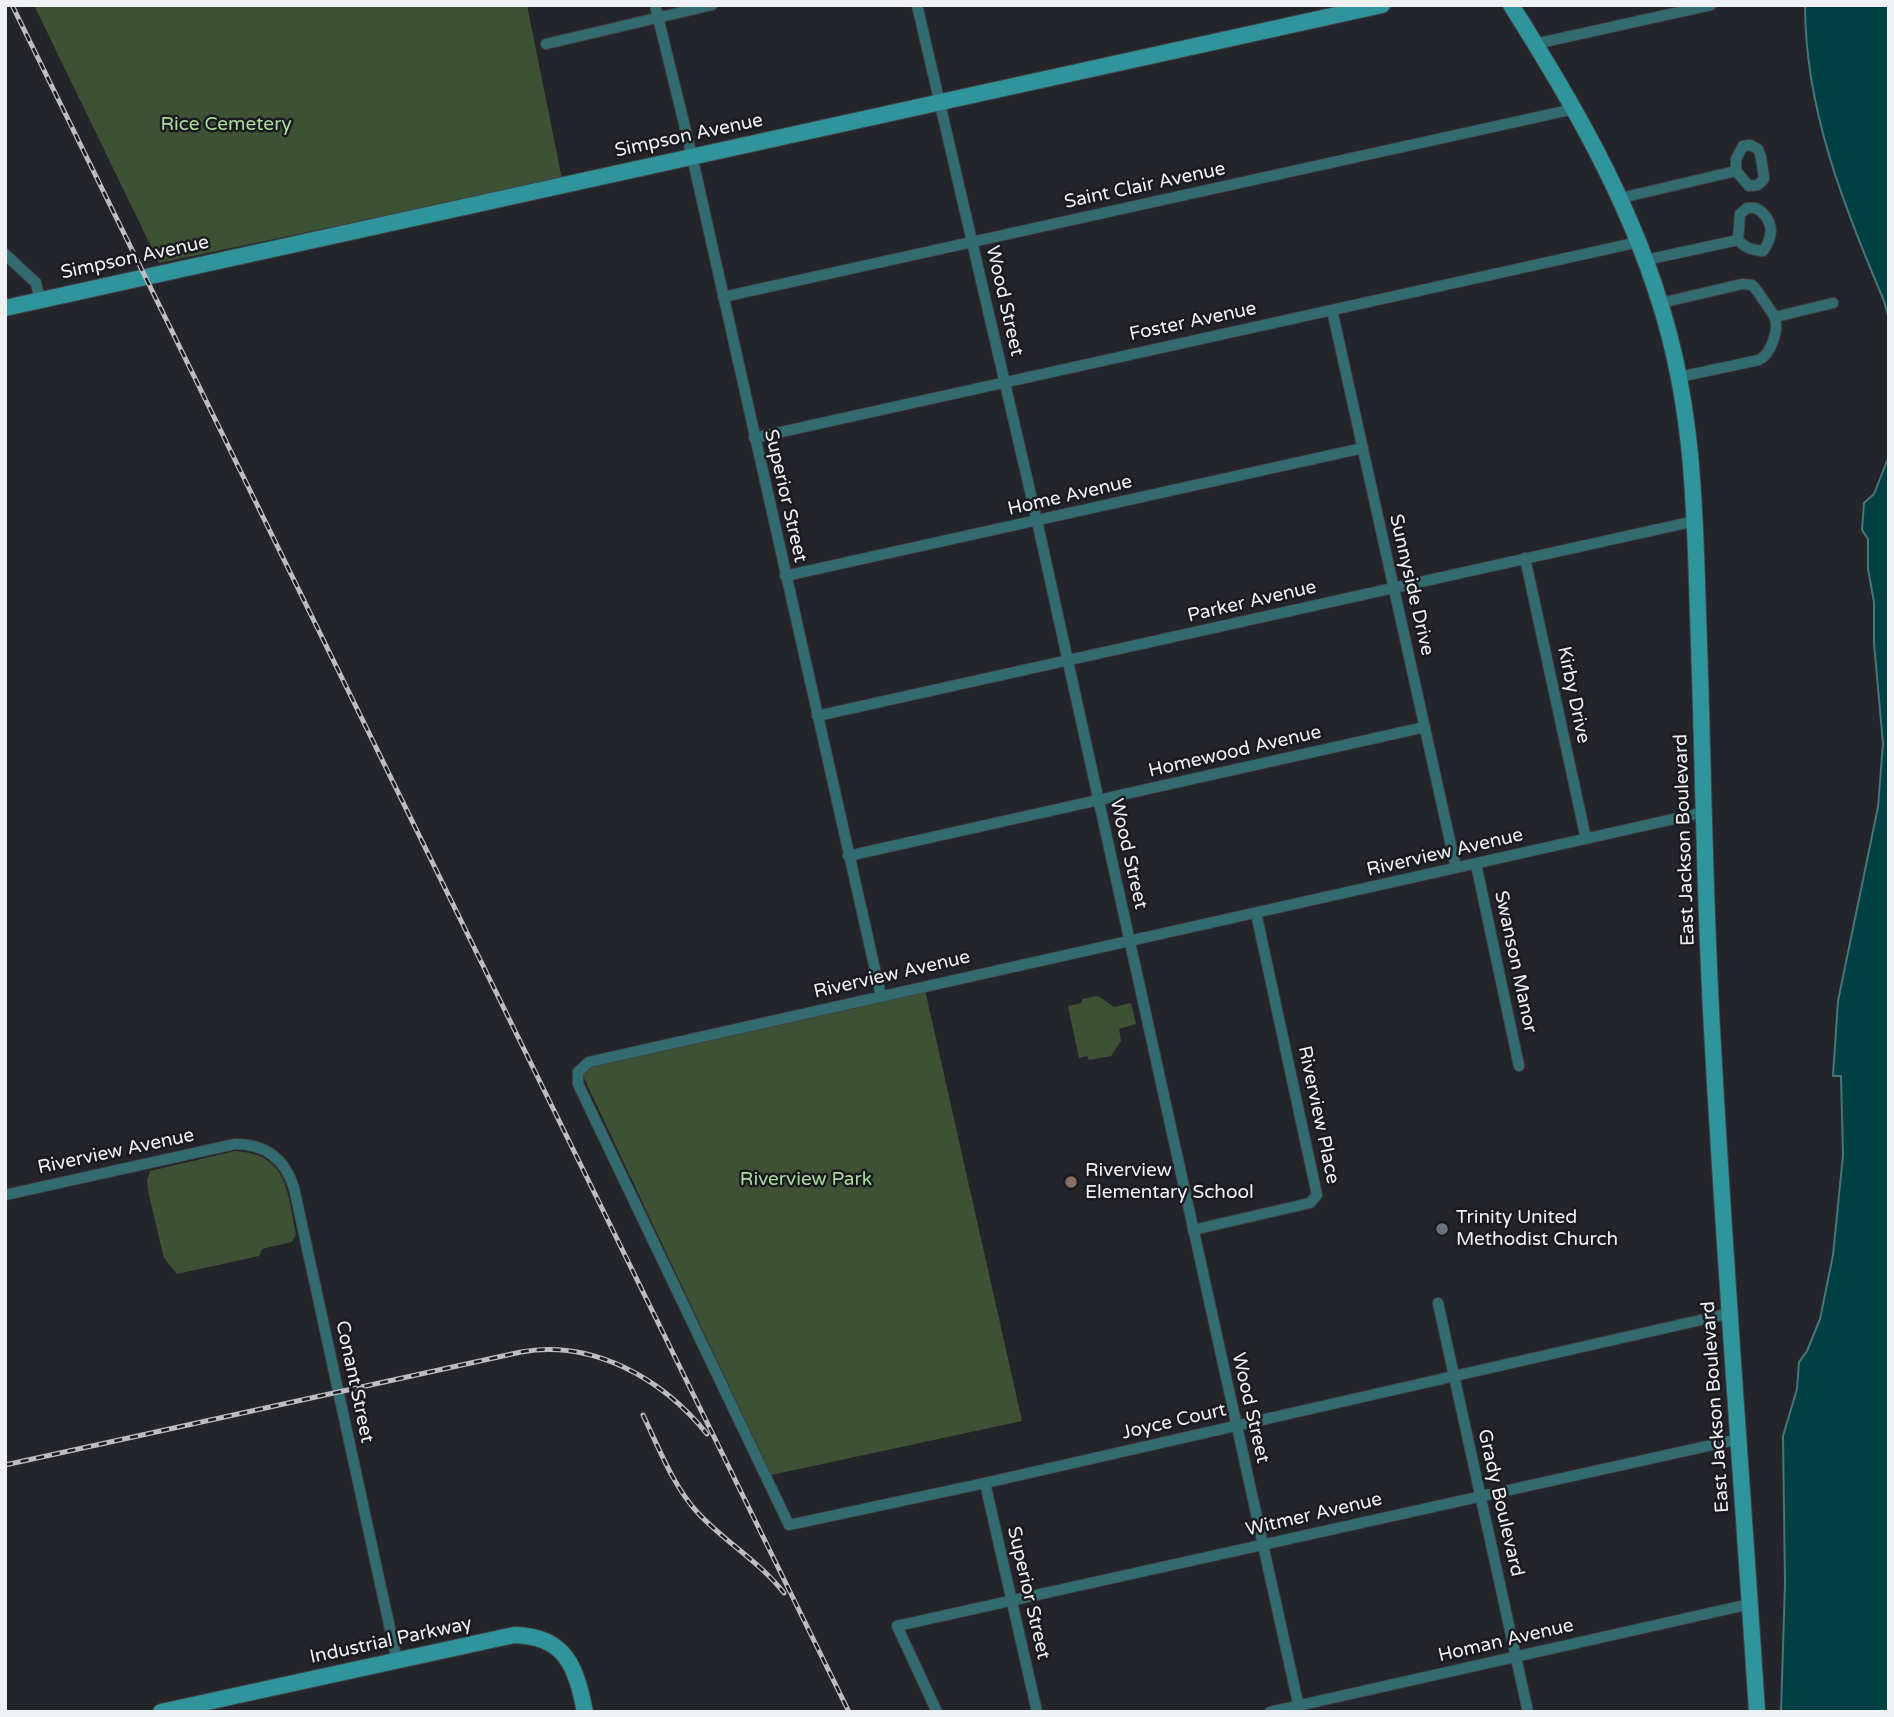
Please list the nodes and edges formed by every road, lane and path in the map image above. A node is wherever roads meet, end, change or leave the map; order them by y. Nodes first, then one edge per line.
1 (712, 5) edge
2 (917, 5) edge
3 (1382, 5) edge
4 (1511, 5) edge
5 (1711, 5) edge
6 (657, 11) edge
7 (546, 44) dead end
8 (1535, 44) junction
9 (940, 103) junction
10 (1574, 109) junction
11 (692, 156) junction
12 (1735, 171) dead end
13 (1621, 198) junction
14 (1738, 240) dead end
15 (973, 242) junction
16 (1640, 242) junction
17 (5, 254) edge
18 (1646, 261) junction
19 (723, 297) junction
20 (40, 300) junction
21 (1661, 303) junction
22 (1833, 303) dead end
23 (5, 308) edge
24 (1332, 310) junction
25 (1775, 317) junction
26 (1679, 377) junction
27 (1005, 382) junction
28 (754, 438) junction
29 (1363, 448) junction
30 (1037, 521) junction
31 (1695, 521) junction
32 (1525, 558) junction
33 (785, 576) junction
34 (1394, 588) junction
35 (1067, 662) junction
36 (817, 716) junction
37 (1425, 727) junction
38 (1098, 801) junction
39 (1705, 812) junction
40 (1586, 839) junction
41 (848, 856) junction
42 (1476, 864) junction
43 (1456, 868) junction
44 (1256, 913) junction
45 (1129, 939) junction
46 (881, 996) junction
47 (1519, 1066) dead end
48 (235, 1144) joint
49 (5, 1195) edge
50 (1193, 1230) junction
51 (1438, 1303) dead end
52 (1731, 1313) junction
53 (1454, 1376) junction
54 (1237, 1425) junction
55 (1739, 1439) junction
56 (985, 1483) junction
57 (1480, 1496) junction
58 (789, 1525) joint
59 (1263, 1545) junction
60 (1012, 1601) junction
61 (1750, 1604) junction
62 (1517, 1657) junction
63 (397, 1661) junction
64 (1300, 1708) edge
65 (161, 1712) edge
66 (585, 1712) edge
67 (937, 1712) edge
68 (1037, 1712) edge
69 (1270, 1712) edge
70 (1528, 1712) edge
71 (1757, 1712) edge

1 - 6 street
2 - 9 street, Wood Street
3 - 9 street, Simpson Avenue
4 - 8 street, East Jackson Boulevard
5 - 8 street
6 - 7 street
6 - 11 street, Superior Street
8 - 10 street, East Jackson Boulevard
9 - 11 street, Simpson Avenue
9 - 15 street, Wood Street
10 - 13 street, East Jackson Boulevard
10 - 15 street, Saint Clair Avenue
11 - 19 street, Superior Street
11 - 20 street, Simpson Avenue
12 - 13 street
13 - 16 street, East Jackson Boulevard
14 - 18 street
15 - 19 street, Saint Clair Avenue
15 - 27 street, Wood Street
16 - 18 street, East Jackson Boulevard
16 - 24 street, Foster Avenue
17 - 20 street
18 - 21 street, East Jackson Boulevard
19 - 28 street, Superior Street
20 - 23 street, Simpson Avenue
21 - 25 street
21 - 26 street, East Jackson Boulevard
22 - 25 street
24 - 27 street, Foster Avenue
24 - 29 street, Sunnyside Drive
25 - 26 street
26 - 31 street, East Jackson Boulevard
27 - 28 street, Foster Avenue
27 - 30 street, Wood Street
28 - 33 street, Superior Street
29 - 30 street, Home Avenue
29 - 34 street, Sunnyside Drive
30 - 33 street, Home Avenue
30 - 35 street, Wood Street
31 - 32 street, Parker Avenue
31 - 39 street, East Jackson Boulevard
32 - 34 street, Parker Avenue
32 - 40 street, Kirby Drive
33 - 36 street, Superior Street
34 - 35 street, Parker Avenue
34 - 37 street, Sunnyside Drive
35 - 36 street, Parker Avenue
35 - 38 street, Wood Street
36 - 41 street, Superior Street
37 - 38 street, Homewood Avenue
37 - 43 street, Sunnyside Drive
38 - 41 street, Homewood Avenue
38 - 45 street, Wood Street
39 - 40 street, Riverview Avenue
39 - 52 street, East Jackson Boulevard
40 - 42 street, Riverview Avenue
41 - 46 street, Superior Street
42 - 43 street, Riverview Avenue
42 - 47 street, Swanson Manor
43 - 44 street, Riverview Avenue
44 - 45 street, Riverview Avenue
44 - 50 street, Riverview Place
45 - 46 street, Riverview Avenue
45 - 50 street, Wood Street
46 - 58 street, Riverview Avenue
48 - 49 street, Riverview Avenue
48 - 63 street, Conant Street
50 - 54 street, Wood Street
51 - 53 street, Grady Boulevard
52 - 53 street, Joyce Court
52 - 55 street, East Jackson Boulevard
53 - 54 street, Joyce Court
53 - 57 street, Grady Boulevard
54 - 56 street, Joyce Court
54 - 59 street, Wood Street
55 - 57 street, Witmer Avenue
55 - 61 street, East Jackson Boulevard
56 - 58 street, Joyce Court
56 - 60 street, Superior Street
57 - 59 street, Witmer Avenue
57 - 62 street, Grady Boulevard
59 - 60 street, Witmer Avenue
59 - 64 street, Wood Street
60 - 67 street, Witmer Avenue
60 - 68 street, Superior Street
61 - 62 street, Homan Avenue
61 - 71 street, East Jackson Boulevard
62 - 64 street, Homan Avenue
62 - 70 street, Grady Boulevard
63 - 65 street, Industrial Parkway
63 - 66 street, Industrial Parkway
64 - 69 street, Homan Avenue

